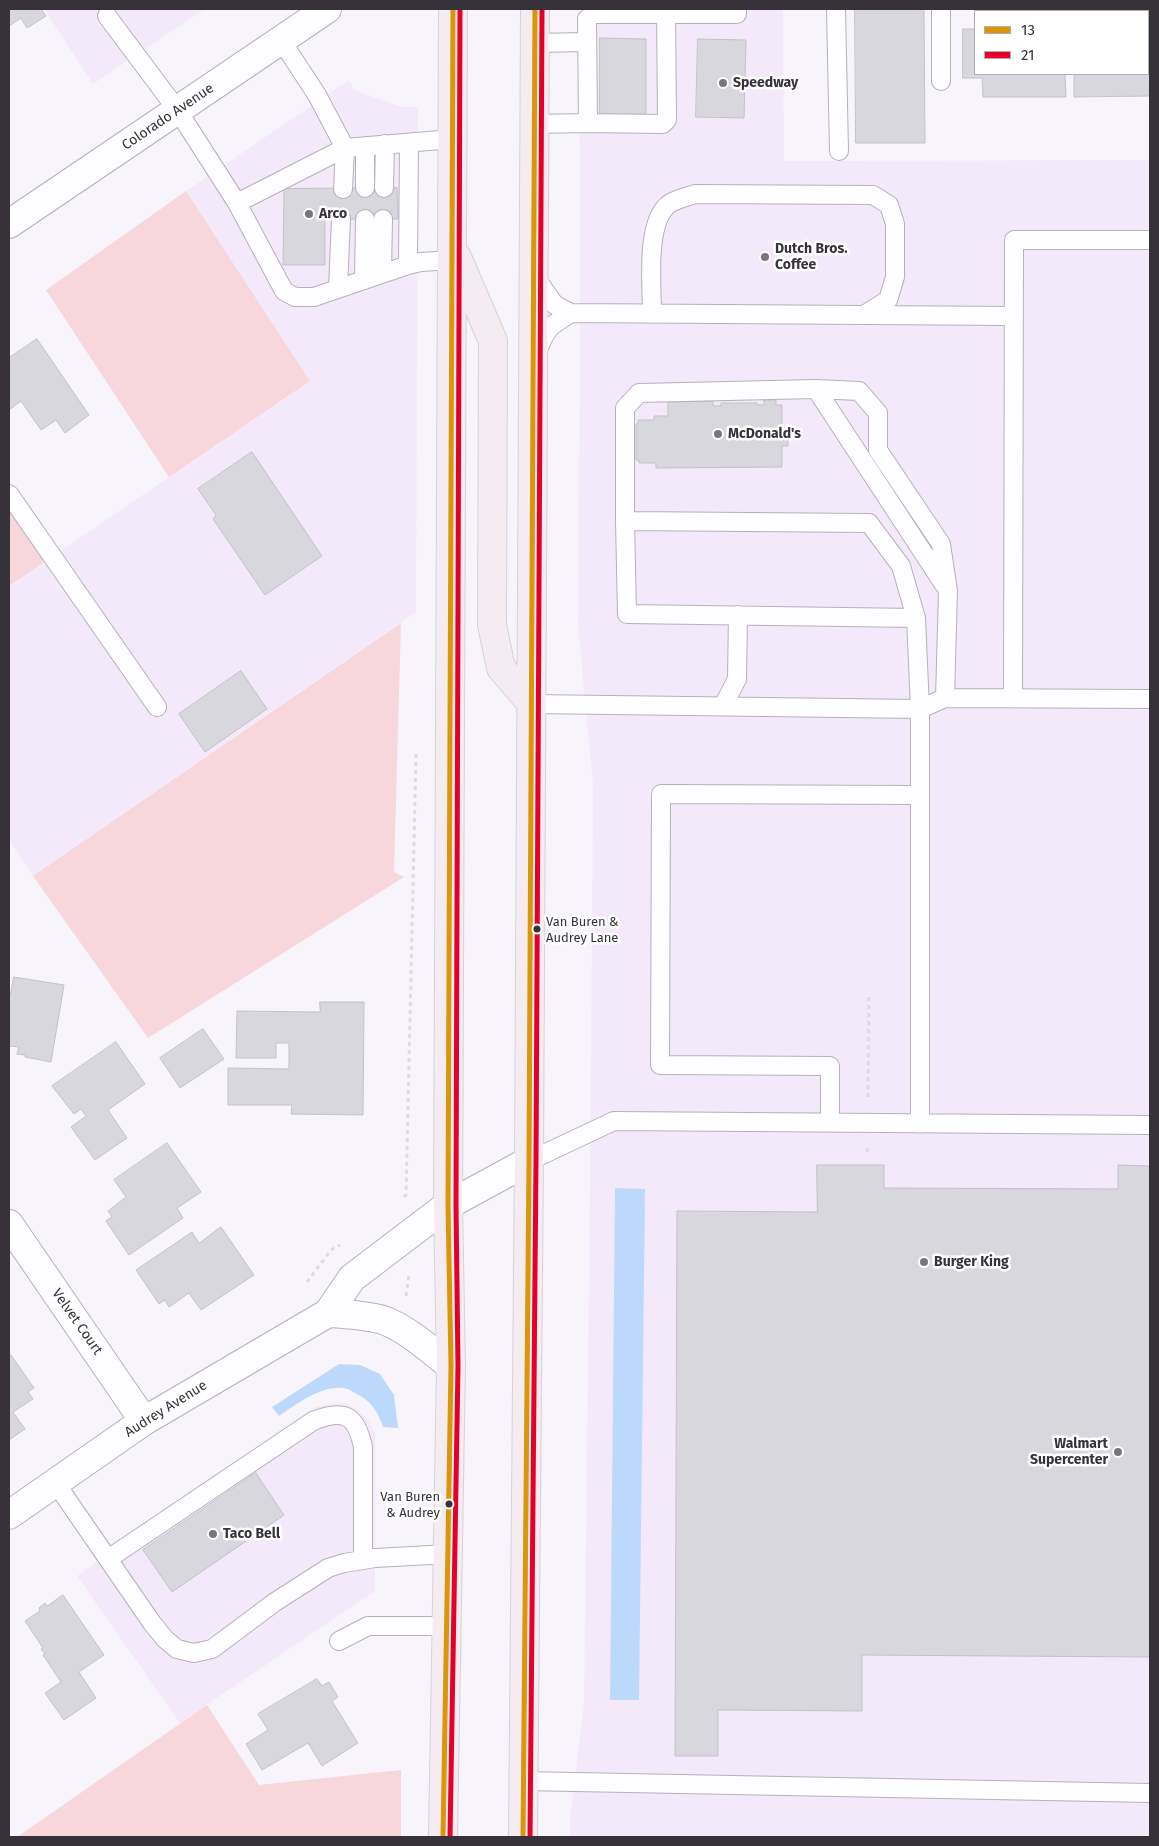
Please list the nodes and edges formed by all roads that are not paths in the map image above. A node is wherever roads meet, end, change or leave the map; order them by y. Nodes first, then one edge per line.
1 (327, 9) edge
2 (453, 9) edge
3 (535, 9) edge
4 (737, 9) edge
5 (836, 9) edge
6 (941, 9) edge
7 (111, 11) edge
8 (666, 12) edge
9 (281, 40) junction
10 (587, 42) junction
11 (534, 43) junction
12 (941, 81) dead end
13 (178, 111) junction
14 (588, 123) junction
15 (534, 124) junction
16 (452, 139) junction
17 (409, 142) junction
18 (385, 144) junction
19 (365, 146) junction
20 (345, 148) junction
21 (839, 151) dead end
22 (365, 188) dead end
23 (384, 188) dead end
24 (343, 189) dead end
25 (237, 203) junction
26 (341, 219) dead end
27 (365, 219) dead end
28 (383, 219) dead end
29 (9, 224) edge
30 (1150, 240) edge
31 (452, 254) junction
32 (408, 265) junction
33 (382, 273) junction
34 (534, 274) junction
35 (364, 280) junction
36 (338, 288) junction
37 (571, 313) junction
38 (652, 314) junction
39 (864, 315) junction
40 (1014, 316) junction
41 (533, 362) junction
42 (816, 389) junction
43 (9, 494) edge
44 (625, 521) junction
45 (948, 591) junction
46 (738, 615) junction
47 (916, 618) junction
48 (945, 698) junction
49 (1013, 698) junction
50 (1150, 699) edge
51 (532, 704) junction
52 (724, 706) junction
53 (157, 707) dead end
54 (920, 709) junction
55 (920, 795) junction
56 (830, 1123) junction
57 (920, 1124) junction
58 (1150, 1126) edge
59 (529, 1161) junction
60 (448, 1205) junction
61 (9, 1224) edge
62 (328, 1313) junction
63 (451, 1366) junction
64 (144, 1421) junction
65 (55, 1482) junction
66 (9, 1515) edge
67 (449, 1554) junction
68 (108, 1559) junction
69 (363, 1560) junction
70 (447, 1626) junction
71 (339, 1641) dead end
72 (523, 1781) junction
73 (1150, 1793) edge
74 (443, 1837) edge
75 (523, 1837) edge

1 - 9 street, Colorado Avenue
2 - 16 main road
3 - 11 main road
4 - 8 lane
5 - 21 lane
6 - 12 lane
7 - 13 lane
8 - 10 lane
8 - 14 lane
9 - 13 street, Colorado Avenue
9 - 20 lane
10 - 11 lane
10 - 14 lane
11 - 15 main road
13 - 25 lane
13 - 29 street, Colorado Avenue
14 - 15 lane
15 - 34 main road
16 - 17 lane
16 - 31 main road
17 - 18 lane
17 - 32 lane
18 - 19 lane
18 - 23 lane
19 - 20 lane
19 - 22 lane
20 - 24 lane
20 - 25 lane
25 - 36 lane
26 - 36 lane
27 - 35 lane
28 - 33 lane
30 - 40 lane
31 - 32 lane
31 - 51 main road
31 - 60 main road
32 - 33 lane
33 - 35 lane
34 - 37 lane
34 - 41 main road
35 - 36 lane
37 - 38 lane
37 - 41 lane
38 - 39 lane
38 - 39 lane
39 - 40 lane
40 - 49 lane
41 - 51 main road
42 - 44 lane
42 - 45 lane
42 - 45 lane
43 - 53 lane
44 - 46 lane
44 - 47 lane
45 - 48 lane
46 - 47 lane
46 - 52 lane
47 - 54 lane
48 - 49 lane
48 - 54 lane
49 - 50 lane
51 - 52 lane
51 - 59 main road
52 - 54 lane
54 - 55 lane
55 - 56 lane
55 - 57 lane
56 - 57 lane
56 - 59 lane
57 - 58 lane
59 - 60 street, Audrey Avenue
59 - 72 main road
60 - 62 street, Audrey Avenue
60 - 63 main road
61 - 64 street, Velvet Court
62 - 63 street
62 - 64 street, Audrey Avenue
63 - 67 main road
64 - 65 street, Audrey Avenue
65 - 66 street, Audrey Avenue
65 - 68 lane
67 - 69 lane
67 - 70 main road
68 - 69 lane
68 - 69 lane
70 - 71 lane
70 - 74 main road
72 - 73 lane
72 - 75 main road

